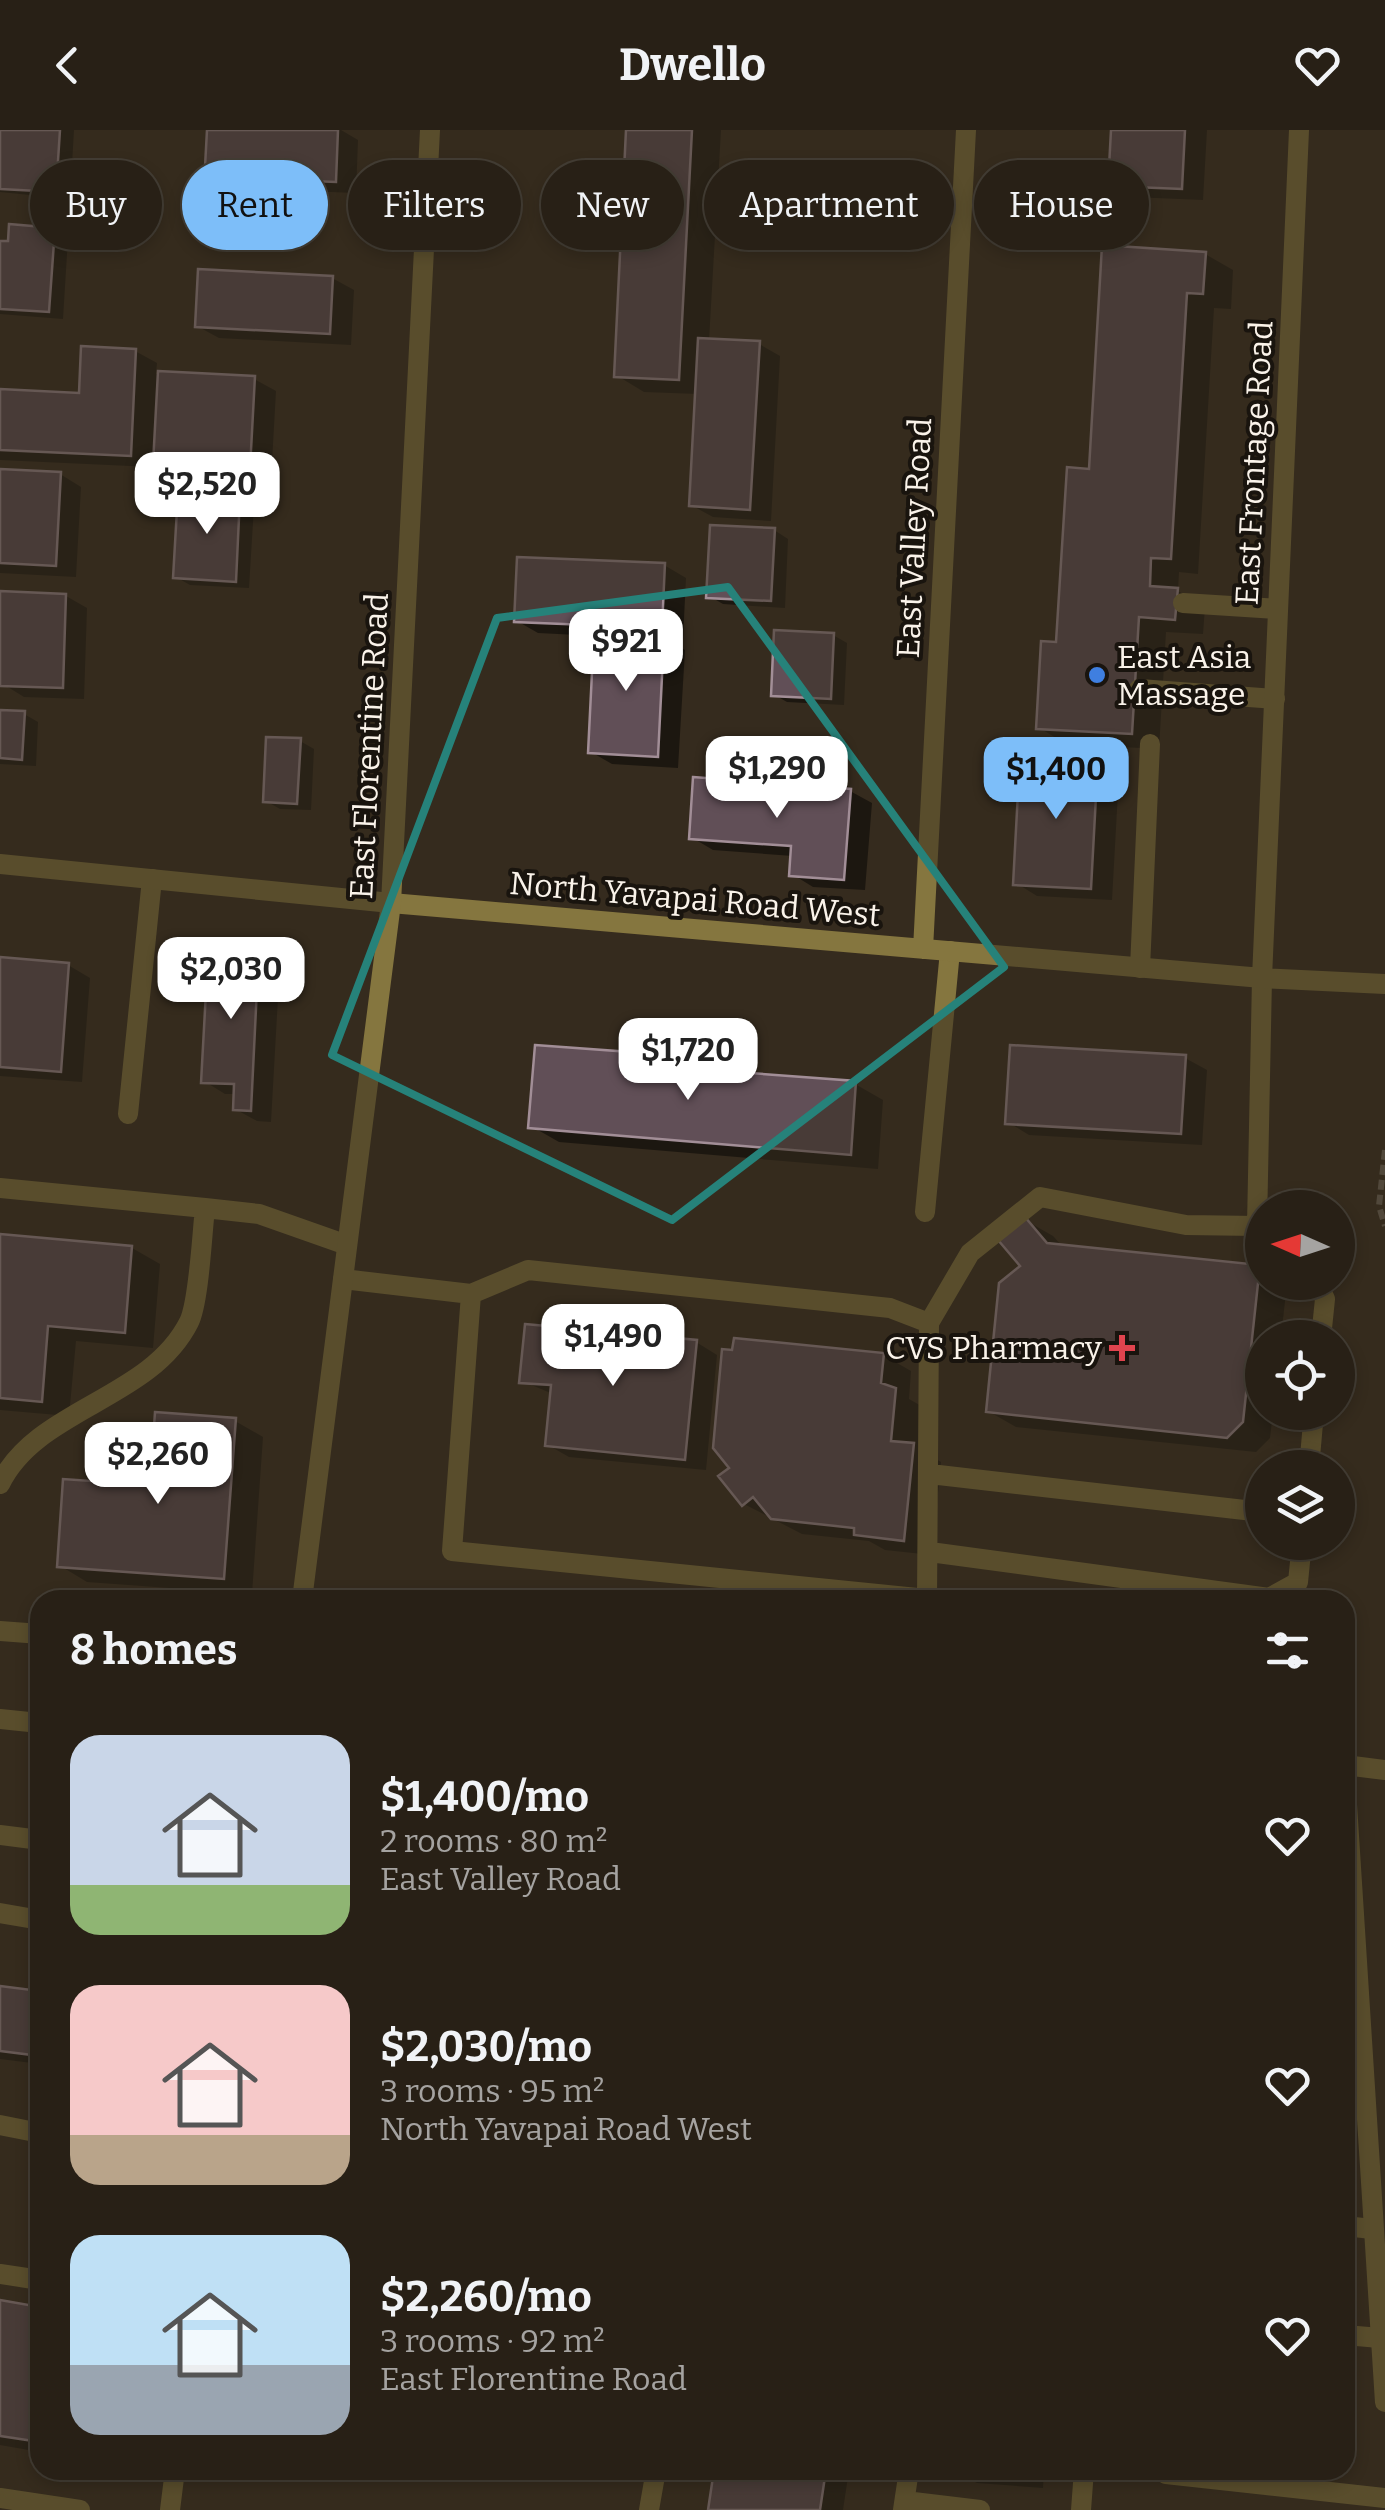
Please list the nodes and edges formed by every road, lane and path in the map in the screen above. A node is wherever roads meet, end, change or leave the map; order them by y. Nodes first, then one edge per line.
1 (430, 130) edge
2 (966, 130) edge
3 (1299, 130) edge
4 (1183, 603) dead end
5 (1278, 610) junction
6 (1139, 689) dead end
7 (1274, 699) junction
8 (1150, 744) dead end
9 (0, 864) edge
10 (152, 878) junction
11 (392, 903) junction
12 (923, 949) junction
13 (950, 952) junction
14 (1140, 968) junction
15 (1262, 978) junction
16 (1385, 984) edge
17 (128, 1114) dead end
18 (1385, 1150) edge
19 (0, 1188) edge
20 (1260, 1190) edge
21 (206, 1208) junction
22 (925, 1212) dead end
23 (1385, 1226) edge
24 (1245, 1227) edge
25 (347, 1245) junction
26 (343, 1279) junction
27 (471, 1294) junction
28 (929, 1323) junction
29 (930, 1474) junction
30 (0, 1484) edge
31 (1245, 1510) edge
32 (930, 1552) junction
33 (1300, 1560) edge
34 (303, 1590) edge
35 (832, 1590) edge
36 (928, 1590) edge
37 (1210, 1590) edge
38 (1284, 1590) edge
39 (0, 1630) edge
40 (30, 1633) edge
41 (0, 1719) edge
42 (30, 1722) edge
43 (1355, 1766) edge
44 (1385, 1770) edge
45 (0, 1835) edge
46 (30, 1839) edge
47 (0, 1913) edge
48 (30, 1918) edge
49 (1355, 1942) edge
50 (0, 2125) edge
51 (30, 2130) edge
52 (1355, 2227) edge
53 (1372, 2230) junction
54 (0, 2274) edge
55 (30, 2278) edge
56 (1355, 2336) edge
57 (1380, 2338) junction
58 (1385, 2402) edge
59 (174, 2480) edge
60 (654, 2480) edge
61 (908, 2480) edge
62 (1083, 2480) edge
63 (1221, 2480) edge
64 (0, 2498) edge
65 (1385, 2498) edge
66 (904, 2506) edge
67 (80, 2510) edge
68 (170, 2510) edge
69 (648, 2510) edge
70 (980, 2510) edge
71 (1081, 2510) edge

1 - 11 street, East Florentine Road
2 - 12 street, East Valley Road
3 - 5 street, East Frontage Road
4 - 5 street
5 - 7 street, East Frontage Road
6 - 7 street
7 - 15 street, East Frontage Road
8 - 14 street
9 - 10 street, North Yavapai Road West
10 - 11 street, North Yavapai Road West
10 - 17 street
11 - 12 street, North Yavapai Road West
11 - 25 street, East Florentine Road
12 - 13 street, North Yavapai Road West
13 - 14 street, North Yavapai Road West
13 - 22 street
14 - 15 street, North Yavapai Road West
15 - 16 street, North Yavapai Road West
15 - 20 street, East Frontage Road
18 - 23 path
19 - 21 street
21 - 25 street
21 - 30 street
24 - 28 street
25 - 26 street, East Florentine Road
26 - 27 street
26 - 34 street, East Florentine Road
27 - 28 street
27 - 35 street
28 - 29 street
29 - 31 street
29 - 32 street
32 - 36 street
32 - 37 street
33 - 38 street
39 - 40 street
41 - 42 street
43 - 44 street
45 - 46 street
47 - 48 street
49 - 53 street
50 - 51 street
52 - 53 street
53 - 57 street
54 - 55 street
56 - 57 street
57 - 58 street
59 - 68 street
60 - 69 street
61 - 66 street
62 - 71 street
63 - 65 street
64 - 67 street
66 - 70 street

